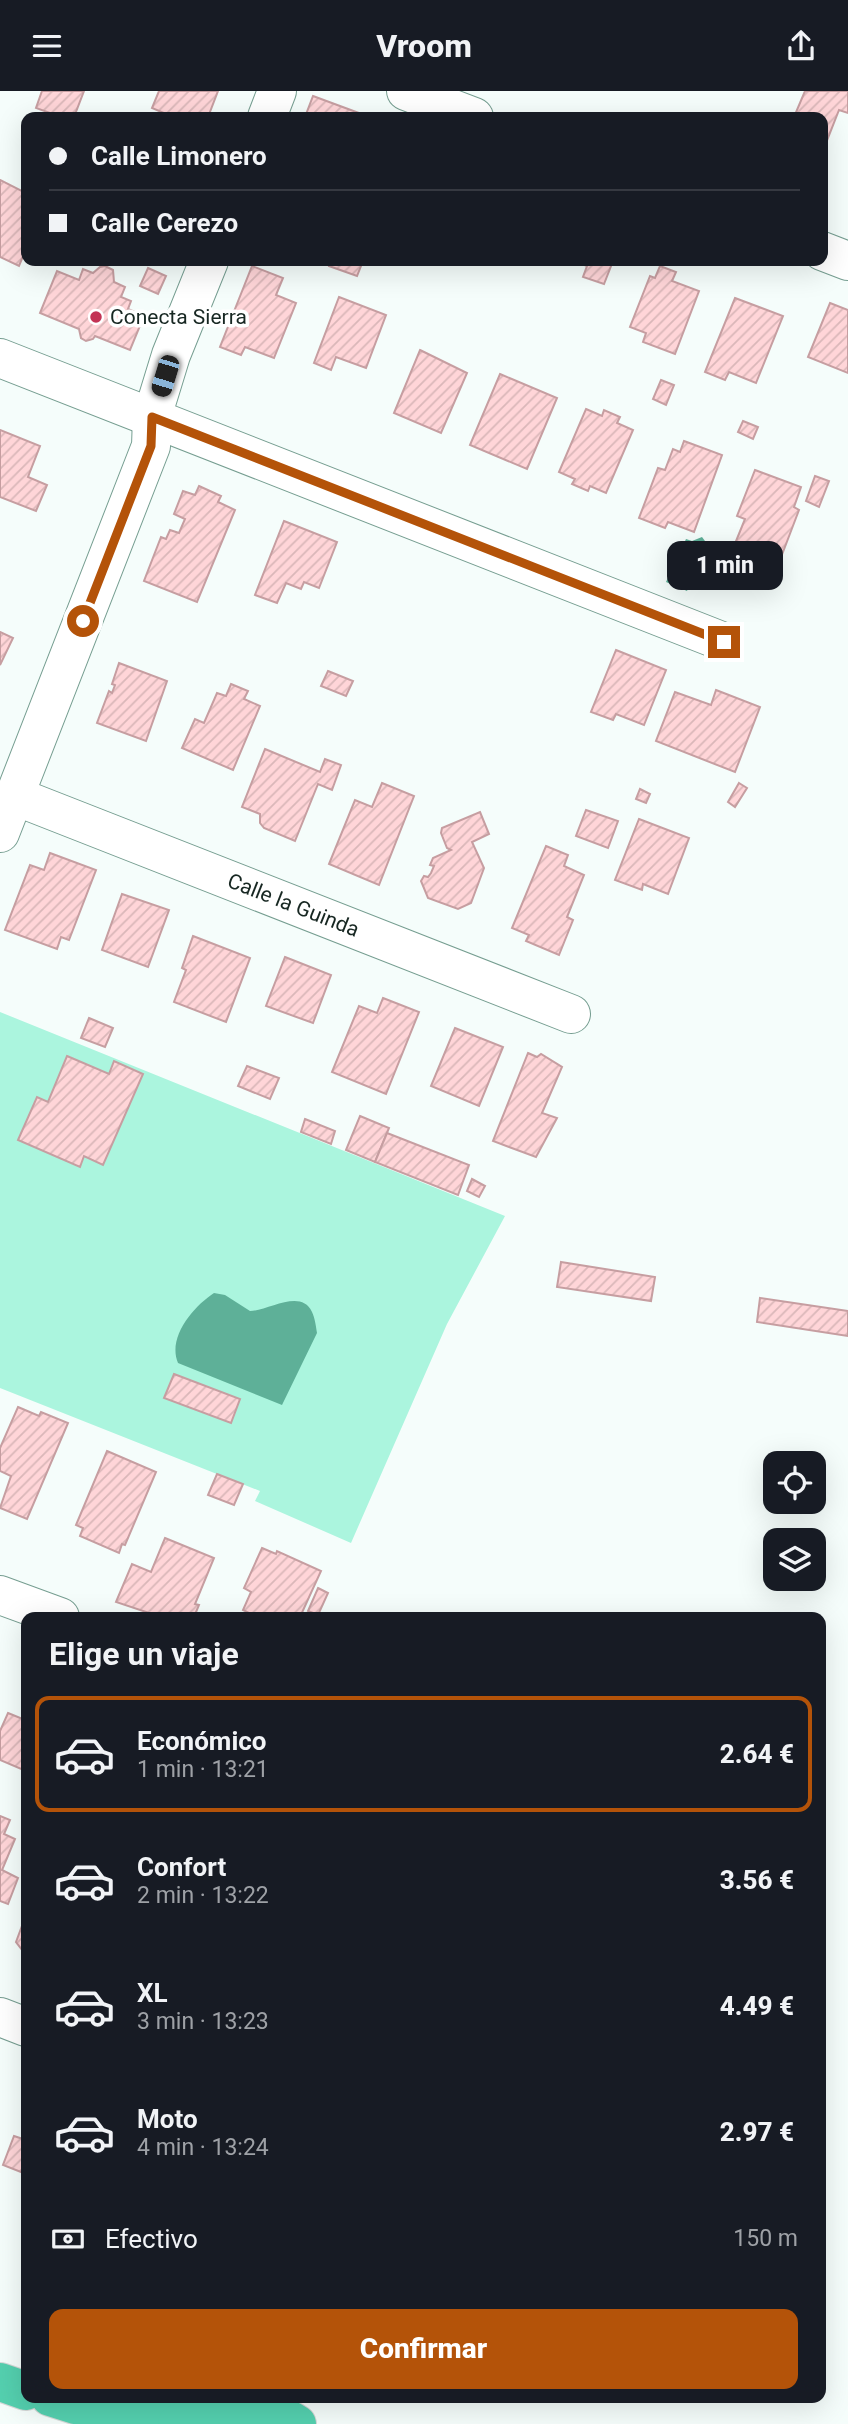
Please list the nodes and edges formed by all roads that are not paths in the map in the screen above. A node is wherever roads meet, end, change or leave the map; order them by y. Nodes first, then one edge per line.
1 (277, 91) edge
2 (406, 91) edge
3 (269, 112) edge
4 (461, 112) edge
5 (828, 253) edge
6 (848, 261) edge
7 (207, 266) edge
8 (0, 358) edge
9 (152, 417) junction
10 (724, 642) dead end
11 (15, 796) junction
12 (0, 834) edge
13 (571, 1014) dead end
14 (0, 1595) edge
15 (46, 1612) edge
16 (0, 2017) edge
17 (21, 2025) edge
18 (0, 2382) edge
19 (21, 2389) edge
20 (69, 2403) edge
21 (178, 2423) edge
22 (297, 2424) edge

1 - 3 street
2 - 4 street
5 - 6 street
7 - 9 street
8 - 9 street
9 - 10 street
9 - 11 street
11 - 12 street
11 - 13 street, Calle la Guinda
14 - 15 street
16 - 17 street
18 - 19 highway
20 - 21 highway
21 - 22 highway

